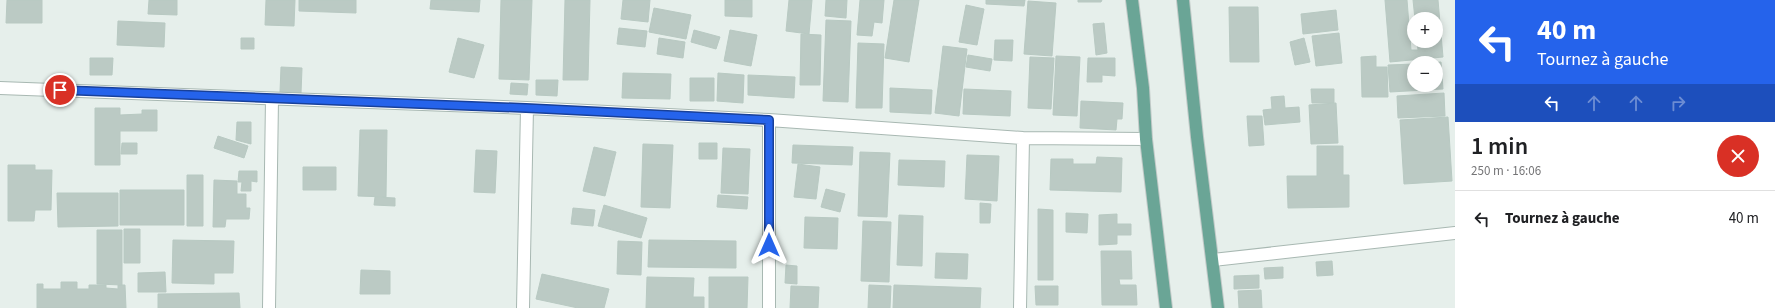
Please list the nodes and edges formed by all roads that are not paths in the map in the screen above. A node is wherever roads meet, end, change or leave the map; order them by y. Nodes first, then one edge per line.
1 (1132, 0) edge
2 (1182, 0) edge
3 (0, 88) edge
4 (272, 99) junction
5 (526, 108) junction
6 (769, 120) junction
7 (1023, 138) junction
8 (1146, 139) junction
9 (1455, 233) edge
10 (1213, 260) junction
11 (269, 308) edge
12 (523, 308) edge
13 (769, 308) edge
14 (1020, 308) edge
15 (1166, 308) edge
16 (1218, 308) edge

1 - 8 main road
2 - 10 main road
3 - 4 street
4 - 5 street
4 - 11 street
5 - 6 street
5 - 12 street
6 - 7 street
6 - 13 street
7 - 8 street
7 - 14 street
8 - 15 main road
9 - 10 street
10 - 16 main road

